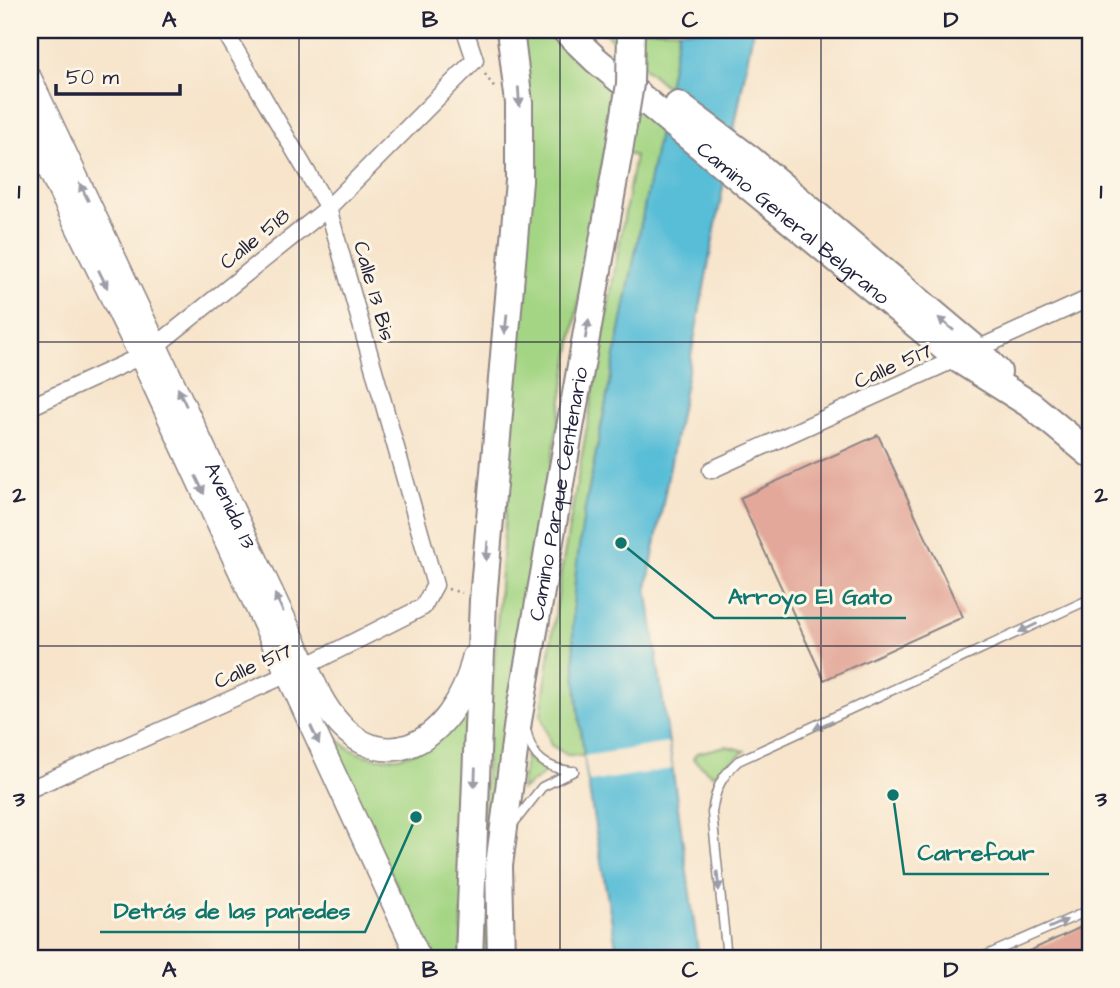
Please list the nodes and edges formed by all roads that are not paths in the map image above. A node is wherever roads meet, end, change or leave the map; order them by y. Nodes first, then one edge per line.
1 (224, 30) edge
2 (465, 30) edge
3 (510, 30) edge
4 (565, 30) edge
5 (589, 30) edge
6 (631, 30) edge
7 (30, 79) edge
8 (660, 102) junction
9 (30, 130) edge
10 (328, 208) junction
11 (1090, 298) edge
12 (149, 350) junction
13 (967, 355) junction
14 (30, 407) edge
15 (1090, 454) edge
16 (711, 470) dead end
17 (435, 585) joint
18 (1090, 599) edge
19 (481, 627) junction
20 (297, 669) junction
21 (524, 685) junction
22 (30, 789) edge
23 (499, 880) junction
24 (1090, 909) edge
25 (419, 958) edge
26 (469, 958) edge
27 (501, 958) edge
28 (727, 958) edge
29 (980, 958) edge

1 - 10 street, Calle 13 Bis
2 - 10 street, Calle 518
3 -> 19 main road
4 - 8 main road, Camino General Belgrano
5 - 8 main road, Camino General Belgrano
21 -> 6 main road, Camino Parque Centenario, bridge
12 -> 7 main road, Avenida 13
8 - 13 main road, Camino General Belgrano
13 -> 8 main road, Camino General Belgrano
9 -> 12 main road, Avenida 13
10 - 12 street, Calle 518
10 - 17 street, Calle 13 Bis
11 - 13 street, Calle 517
12 - 14 street, Calle 518
12 - 20 main road, Avenida 13
13 - 15 main road, Camino General Belgrano
13 - 16 street, Calle 517
17 - 20 street, Calle 517
18 -> 28 lane
19 - 20 main road, Avenida 13
19 -> 26 main road
20 - 22 street, Calle 517
20 -> 25 main road, Avenida 13
21 - 23 main road, Camino Parque Centenario
21 - 23 lane
23 - 27 main road, Camino Parque Centenario
29 -> 24 lane

